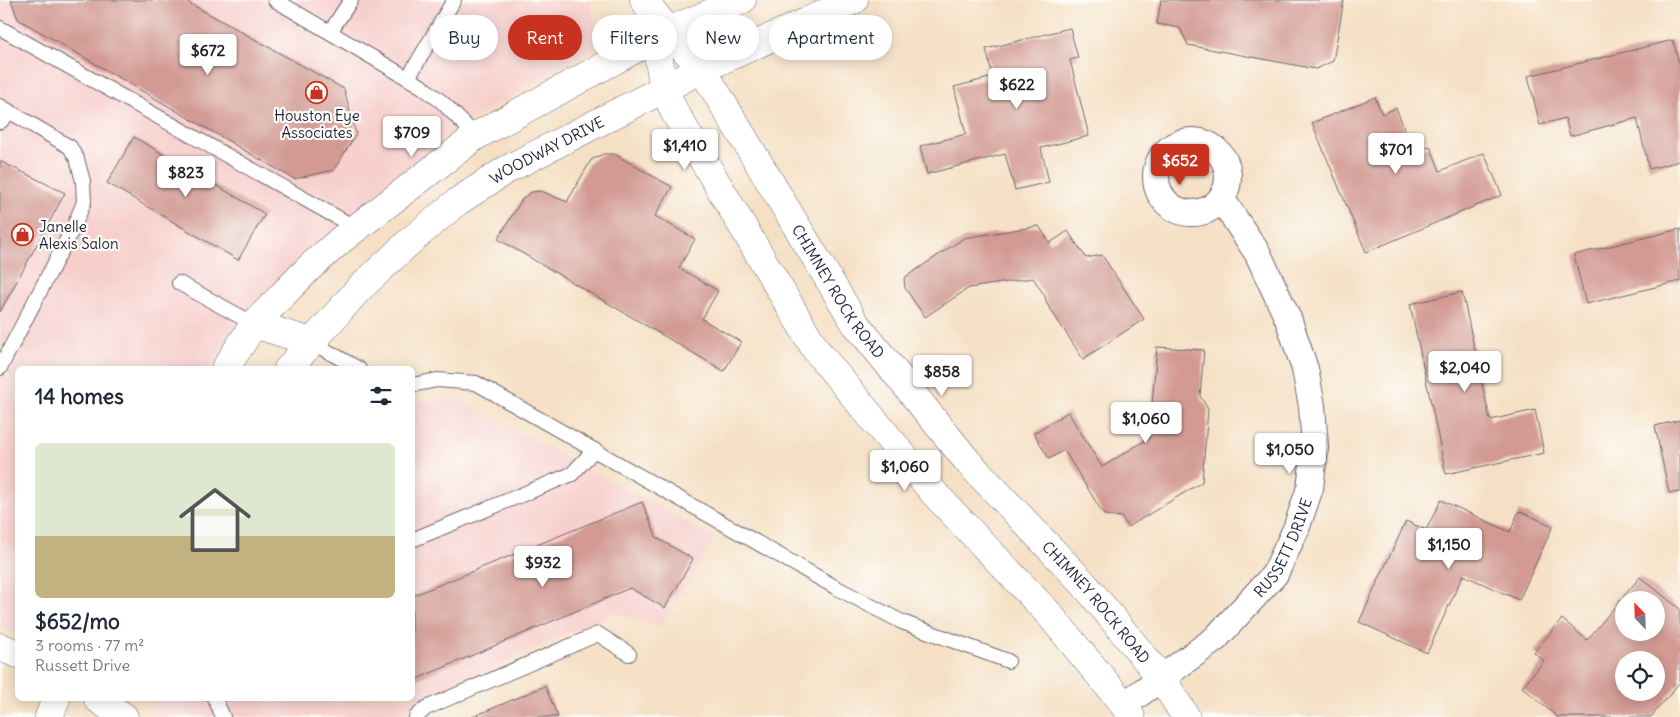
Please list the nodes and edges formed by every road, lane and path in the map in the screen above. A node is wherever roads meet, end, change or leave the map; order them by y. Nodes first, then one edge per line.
1 (275, 0) edge
2 (351, 0) edge
3 (454, 0) edge
4 (742, 0) edge
5 (854, 0) edge
6 (0, 28) edge
7 (677, 28) edge
8 (330, 32) junction
9 (677, 48) edge
10 (615, 60) edge
11 (662, 60) edge
12 (702, 69) junction
13 (408, 78) junction
14 (664, 88) junction
15 (5, 109) edge
16 (0, 122) edge
17 (476, 136) junction
18 (1221, 198) dead end
19 (356, 228) junction
20 (179, 284) dead end
21 (254, 324) junction
22 (311, 342) junction
23 (227, 366) edge
24 (291, 366) edge
25 (354, 366) edge
26 (0, 368) edge
27 (415, 384) edge
28 (594, 450) junction
29 (415, 539) edge
30 (0, 647) edge
31 (15, 653) edge
32 (629, 654) dead end
33 (1008, 661) dead end
34 (1162, 679) junction
35 (55, 701) edge
36 (216, 701) edge
37 (1128, 711) edge
38 (49, 717) edge
39 (223, 717) edge
40 (416, 717) edge
41 (1186, 717) edge

1 - 8 lane
2 - 8 lane
3 - 13 lane
4 - 7 main road
5 - 12 main road, WOODWAY DRIVE
6 - 19 lane
8 - 13 lane
9 - 12 main road, CHIMNEY ROCK ROAD
10 - 17 main road
11 - 14 main road, CHIMNEY ROCK ROAD
12 - 14 main road, WOODWAY DRIVE
12 - 34 main road, CHIMNEY ROCK ROAD
13 - 17 lane
14 - 22 main road, WOODWAY DRIVE
14 - 37 main road, CHIMNEY ROCK ROAD
15 - 16 lane
15 - 26 lane
17 - 19 main road
18 - 34 street, RUSSETT DRIVE
19 - 21 main road
20 - 21 lane
21 - 22 main road
21 - 23 main road
22 - 24 main road, WOODWAY DRIVE
22 - 25 lane
27 - 28 lane
28 - 29 lane
28 - 33 lane
30 - 31 main road
32 - 40 lane
34 - 37 street, RUSSETT DRIVE
34 - 41 main road, CHIMNEY ROCK ROAD
35 - 38 main road
36 - 39 lane

